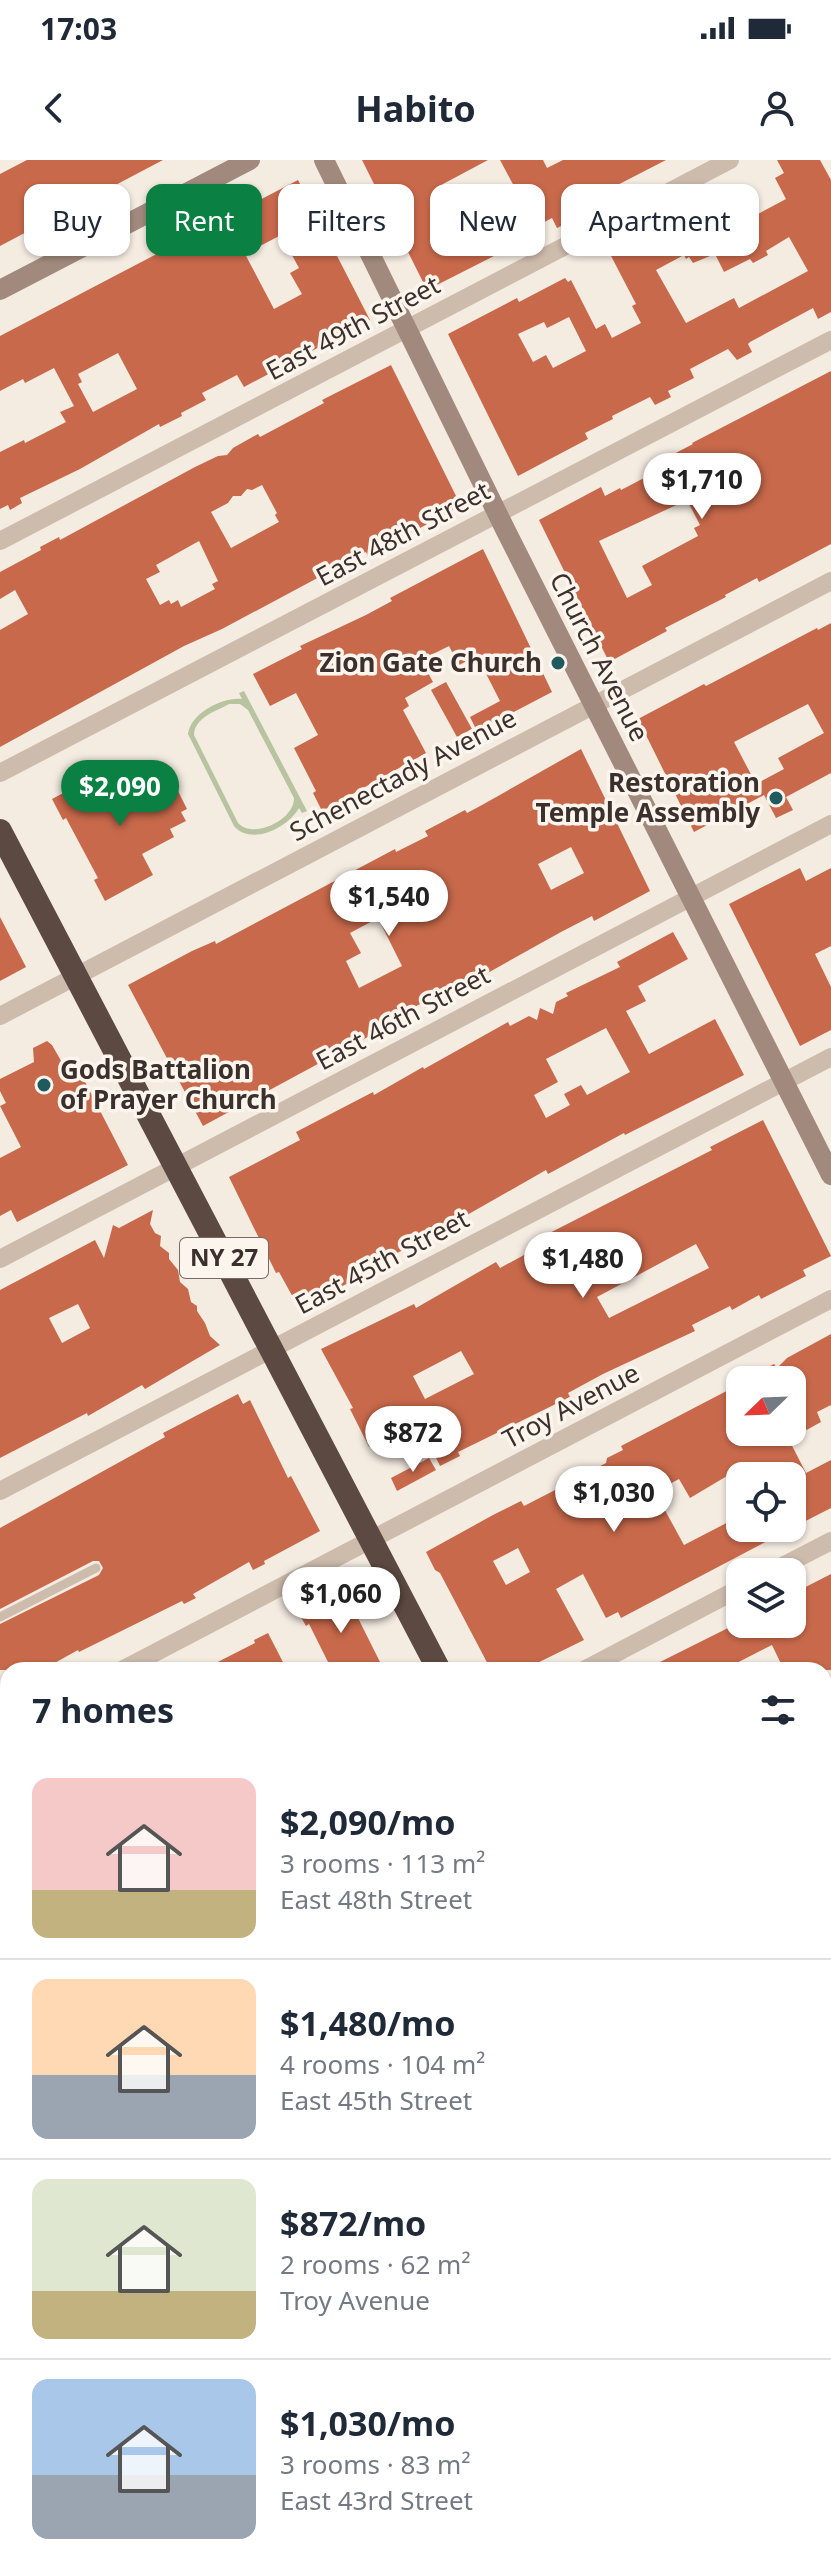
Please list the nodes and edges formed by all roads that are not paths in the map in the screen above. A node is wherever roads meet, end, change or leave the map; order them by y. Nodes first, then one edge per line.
1 (250, 160) edge
2 (324, 160) edge
3 (730, 160) edge
4 (0, 290) edge
5 (407, 329) junction
6 (831, 340) edge
7 (498, 514) junction
8 (0, 541) edge
9 (831, 581) edge
10 (595, 705) junction
11 (0, 773) edge
12 (831, 824) edge
13 (0, 831) edge
14 (690, 897) junction
15 (75, 976) junction
16 (0, 1016) edge
17 (831, 1057) edge
18 (784, 1081) junction
19 (826, 1154) edge
20 (176, 1167) junction
21 (831, 1175) edge
22 (0, 1259) edge
23 (831, 1299) edge
24 (272, 1349) junction
25 (0, 1491) edge
26 (371, 1539) junction
27 (831, 1541) edge
28 (798, 1558) edge
29 (96, 1568) dead end
30 (726, 1595) edge
31 (0, 1617) edge
32 (137, 1662) edge
33 (435, 1662) edge
34 (599, 1662) edge

1 - 4 main road
2 - 5 main road, Church Avenue
3 - 5 street, East 49th Street
5 - 7 main road, Church Avenue
5 - 8 street, East 49th Street
6 - 7 street, East 48th Street
7 - 10 main road, Church Avenue
7 - 11 street, East 48th Street
9 - 10 street, Schenectady Avenue
10 - 14 main road, Church Avenue
10 - 15 street, Schenectady Avenue
12 - 14 street, East 46th Street
13 - 15 highway, NY 27
14 - 18 main road, Church Avenue
14 - 20 street, East 46th Street
15 - 16 street, Schenectady Avenue
15 - 20 highway, NY 27
17 - 18 street, East 45th Street
18 - 19 main road, Church Avenue
18 - 24 street, East 45th Street
19 - 21 main road, Church Avenue
20 - 22 street, East 46th Street
20 - 24 highway, NY 27
23 - 26 street, Troy Avenue
24 - 25 street, East 45th Street
24 - 26 highway, NY 27
26 - 32 street, Troy Avenue
26 - 33 highway, NY 27
27 - 28 street
29 - 31 lane
30 - 34 street

